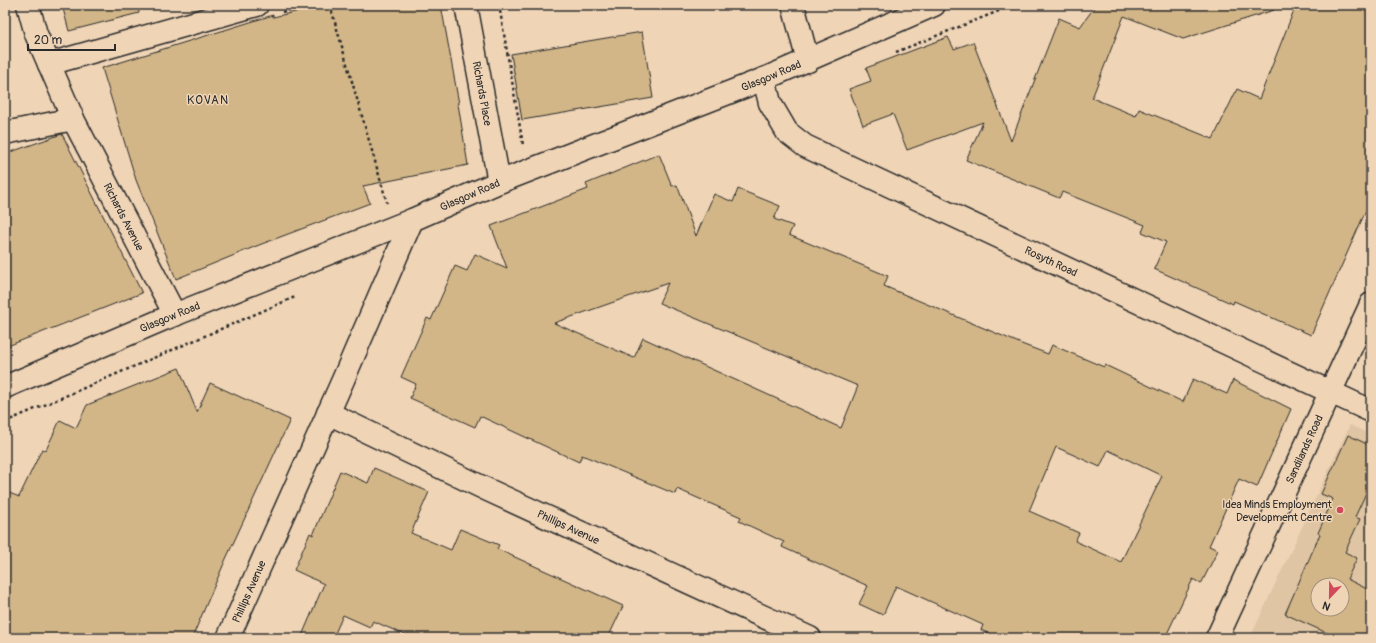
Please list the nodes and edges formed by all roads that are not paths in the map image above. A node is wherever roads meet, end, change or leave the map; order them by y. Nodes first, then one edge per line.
1 (28, 5) edge
2 (257, 5) edge
3 (466, 5) edge
4 (793, 5) edge
5 (934, 5) edge
6 (808, 61) junction
7 (49, 64) junction
8 (764, 79) junction
9 (73, 119) junction
10 (5, 134) edge
11 (499, 182) junction
12 (412, 220) junction
13 (1371, 304) edge
14 (175, 315) junction
15 (5, 387) edge
16 (1330, 392) junction
17 (1371, 411) edge
18 (328, 413) junction
19 (228, 638) edge
20 (810, 638) edge
21 (1217, 638) edge

1 - 7 street, Richards Avenue
2 - 7 street
3 - 11 street, Richards Place
4 - 6 street
5 - 6 street, Glasgow Road
6 - 8 street, Glasgow Road
7 - 9 street, Richards Avenue
8 - 11 street, Glasgow Road
8 - 16 street, Rosyth Road
9 - 10 street
9 - 14 street, Richards Avenue
11 - 12 street, Glasgow Road
12 - 14 street, Glasgow Road
12 - 18 street, Phillips Avenue
13 - 16 street, Sandilands Road
14 - 15 street, Glasgow Road
16 - 17 street, Rosyth Road
16 - 21 street, Sandilands Road
18 - 19 street, Phillips Avenue
18 - 20 street, Phillips Avenue

